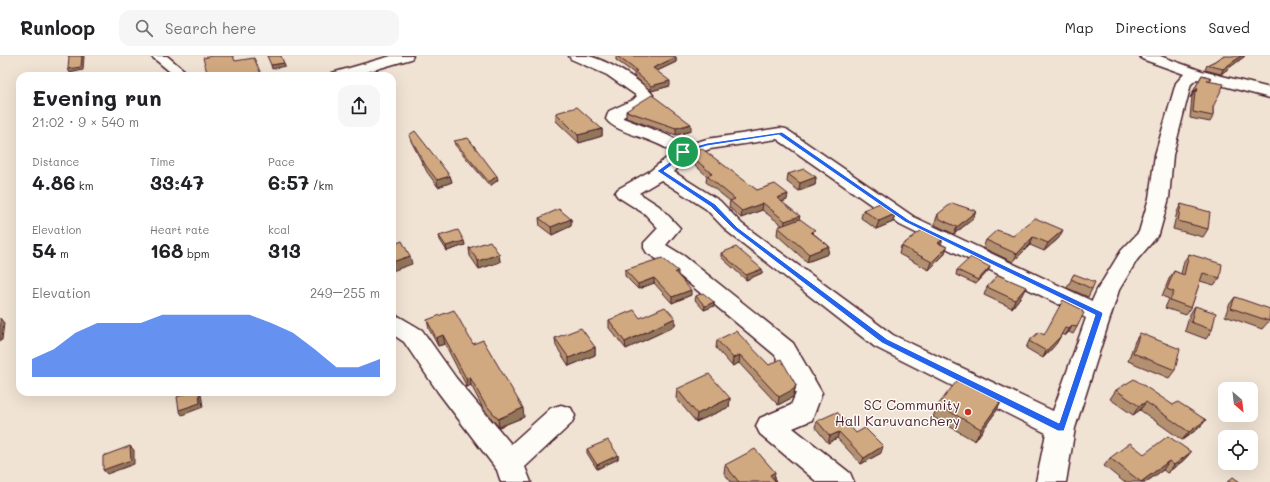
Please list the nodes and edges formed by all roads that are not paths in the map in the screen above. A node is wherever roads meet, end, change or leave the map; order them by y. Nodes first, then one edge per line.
1 (158, 56) edge
2 (406, 56) edge
3 (576, 56) edge
4 (1147, 56) edge
5 (1191, 66) edge
6 (179, 72) edge
7 (352, 72) edge
8 (1270, 93) edge
9 (683, 152) junction
10 (660, 171) junction
11 (1099, 314) junction
12 (396, 325) edge
13 (561, 416) dead end
14 (1061, 428) junction
15 (512, 473) edge
16 (839, 482) edge
17 (1051, 482) edge

1 - 6 street
2 - 7 street
3 - 9 street
4 - 5 street
5 - 8 street
5 - 11 street
9 - 10 street
9 - 11 street
10 - 14 street
10 - 16 street
11 - 14 street
12 - 15 street
13 - 15 street
14 - 17 street

